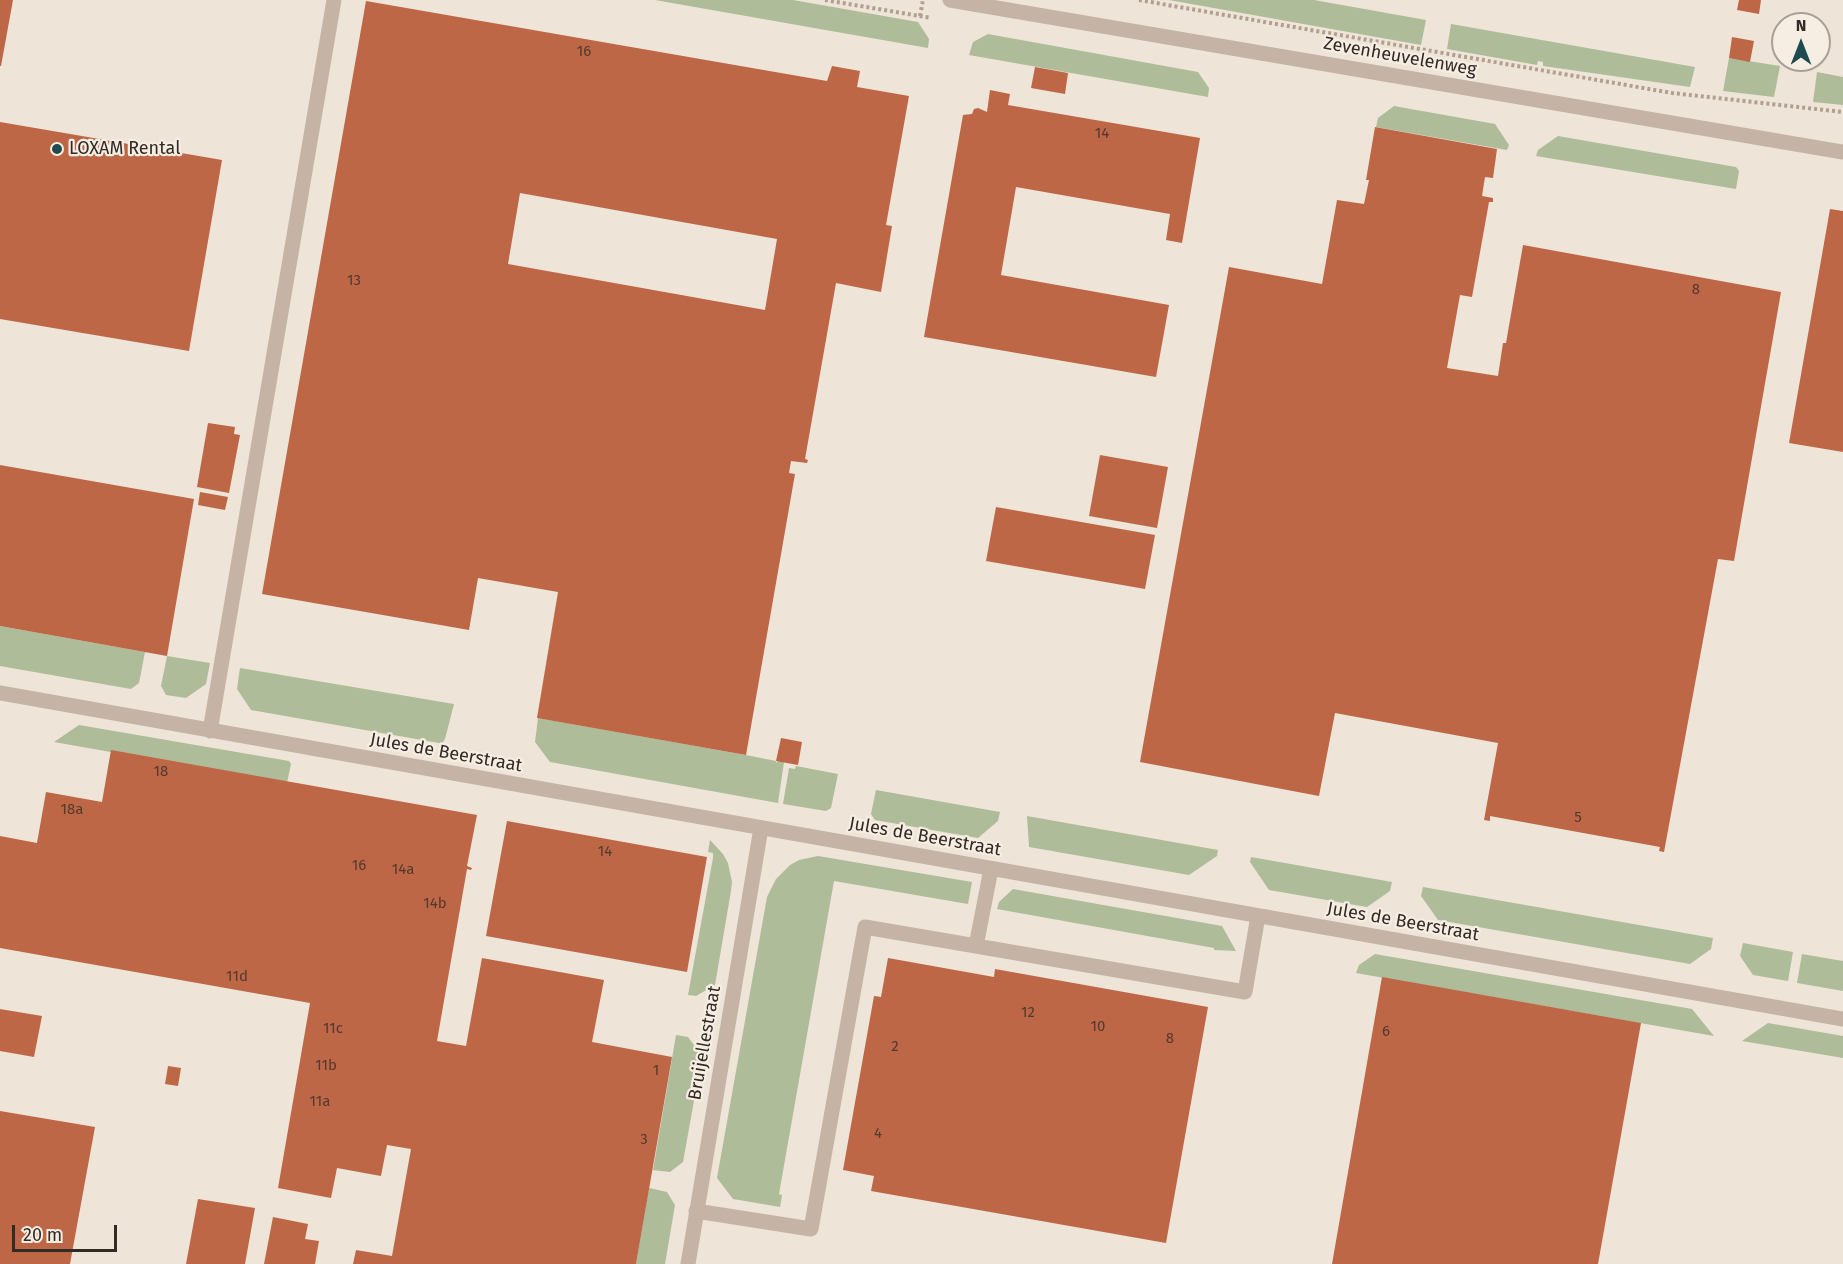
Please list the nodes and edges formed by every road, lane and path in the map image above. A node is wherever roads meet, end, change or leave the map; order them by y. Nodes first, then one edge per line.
1 (334, 0) edge
2 (923, 0) edge
3 (950, 0) edge
4 (1139, 0) edge
5 (920, 16) dead end
6 (1843, 112) edge
7 (1843, 152) edge
8 (0, 693) edge
9 (210, 730) junction
10 (761, 828) junction
11 (991, 869) junction
12 (1257, 916) junction
13 (976, 946) junction
14 (1843, 1019) edge
15 (696, 1211) junction
16 (688, 1264) edge

1 - 9 street
2 - 5 path
3 - 7 street, Zevenheuvelenweg
4 - 6 path, Zevenheuvelenweg
8 - 9 street, Jules de Beerstraat
9 - 10 street, Jules de Beerstraat
10 - 11 street, Jules de Beerstraat
10 - 15 street, Bruijellestraat
11 - 12 street, Jules de Beerstraat
11 - 13 street
12 - 13 street
12 - 14 street, Jules de Beerstraat
13 - 15 street
15 - 16 street, Bruijellestraat

